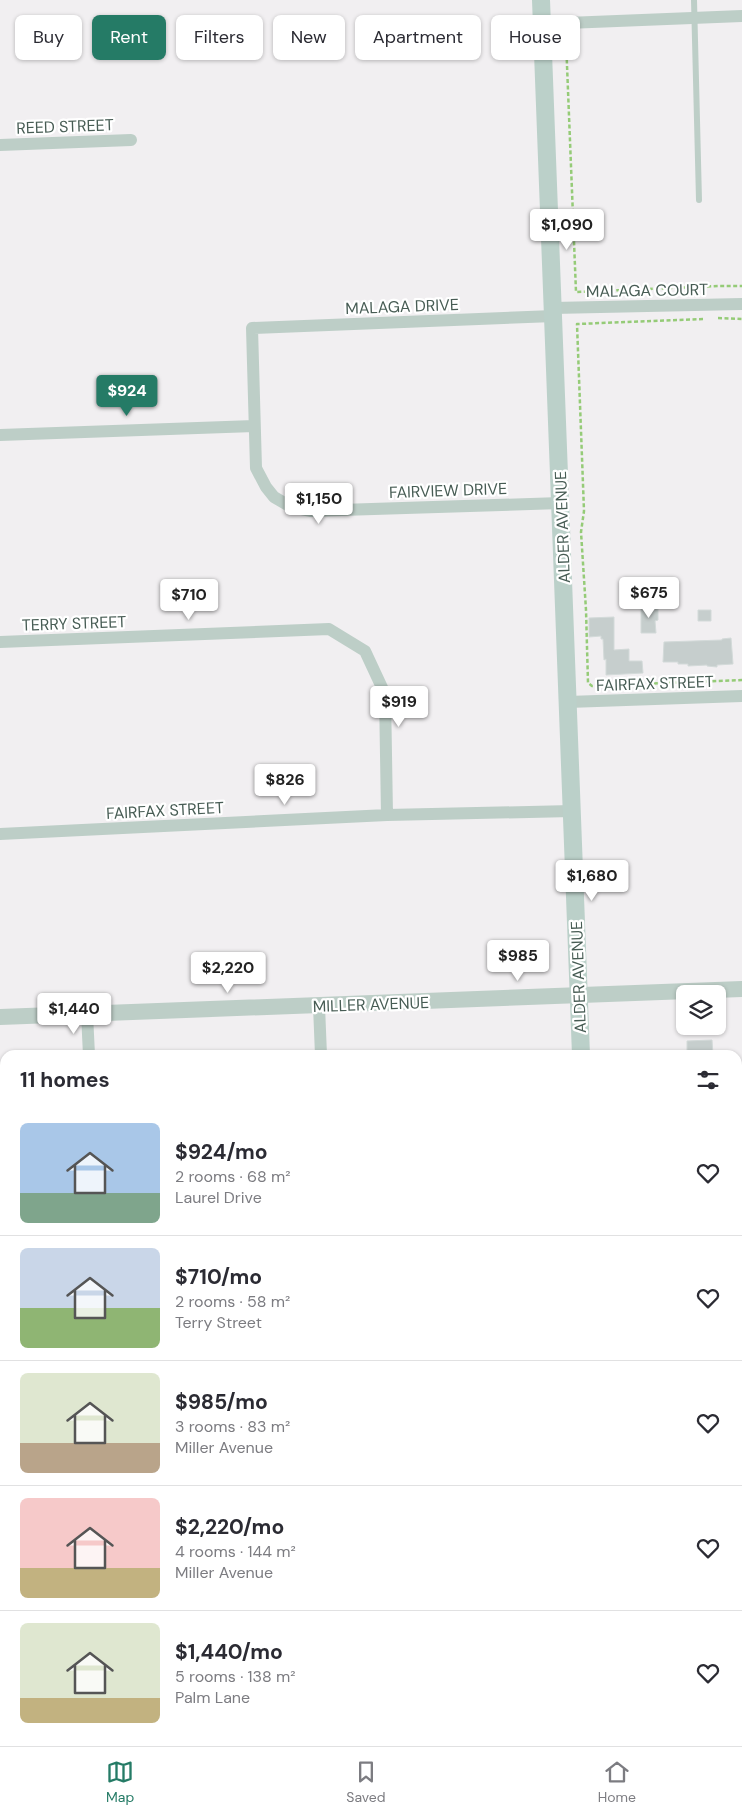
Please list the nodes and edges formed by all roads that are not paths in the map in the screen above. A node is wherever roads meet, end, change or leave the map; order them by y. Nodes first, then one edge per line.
1 (541, 0) edge
2 (694, 0) edge
3 (542, 15) edge
4 (742, 16) edge
5 (695, 18) junction
6 (580, 23) edge
7 (543, 60) edge
8 (131, 140) dead end
9 (0, 145) edge
10 (699, 200) dead end
11 (742, 304) edge
12 (553, 312) junction
13 (252, 328) joint
14 (254, 426) junction
15 (0, 435) edge
16 (561, 503) junction
17 (0, 642) edge
18 (742, 696) edge
19 (568, 702) junction
20 (572, 811) junction
21 (387, 815) junction
22 (0, 834) edge
23 (742, 989) edge
24 (579, 996) junction
25 (319, 1006) junction
26 (87, 1014) junction
27 (0, 1017) edge
28 (89, 1050) edge
29 (321, 1050) edge
30 (582, 1050) edge

1 - 3 main road, ALDER AVENUE
2 - 5 lane
4 - 5 street
5 - 6 street
5 - 10 lane
7 - 12 main road, ALDER AVENUE
8 - 9 street, REED STREET
11 - 12 street, MALAGA COURT
12 - 13 street, MALAGA DRIVE
12 - 16 main road, ALDER AVENUE
13 - 14 street, FAIRVIEW DRIVE
14 - 15 street
14 - 16 street, FAIRVIEW DRIVE
16 - 19 main road, ALDER AVENUE
17 - 21 street, TERRY STREET
18 - 19 street, FAIRFAX STREET
19 - 20 main road, ALDER AVENUE
20 - 21 street, FAIRFAX STREET
20 - 24 main road, ALDER AVENUE
21 - 22 street, FAIRFAX STREET
23 - 24 street, MILLER AVENUE
24 - 25 street, MILLER AVENUE
24 - 30 main road, ALDER AVENUE
25 - 26 street, MILLER AVENUE
25 - 29 street
26 - 27 street, MILLER AVENUE
26 - 28 street

